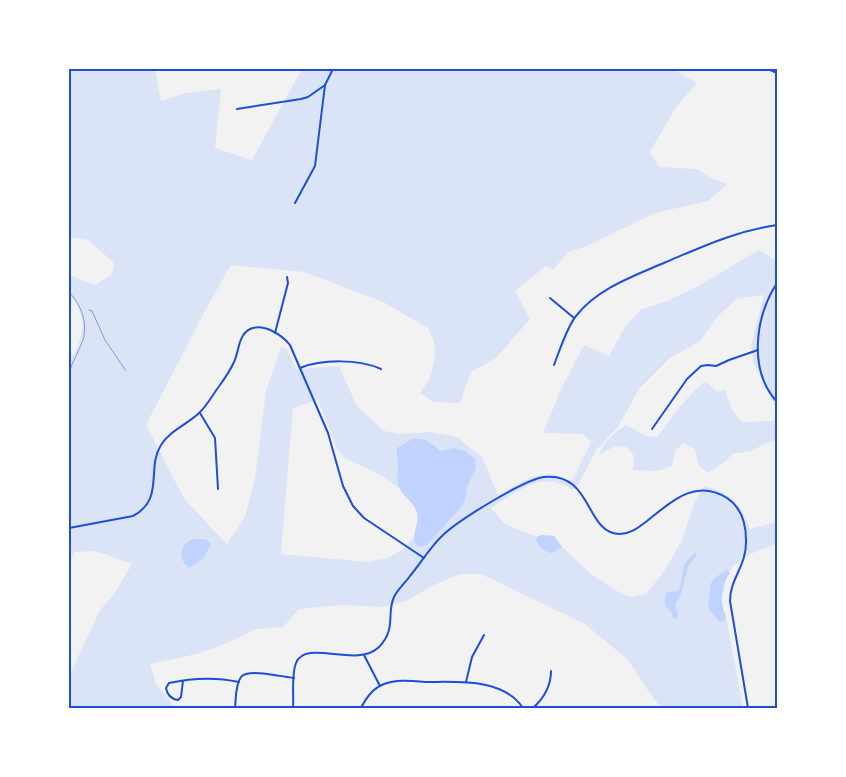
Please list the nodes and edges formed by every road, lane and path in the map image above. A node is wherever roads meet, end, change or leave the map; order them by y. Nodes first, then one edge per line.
1 (333, 69) edge
2 (768, 69) edge
3 (777, 73) edge
4 (326, 85) junction
5 (237, 109) dead end
6 (295, 203) dead end
7 (777, 225) edge
8 (287, 276) dead end
9 (777, 283) edge
10 (69, 292) edge
11 (550, 298) dead end
12 (88, 310) dead end
13 (574, 318) junction
14 (275, 333) junction
15 (758, 350) junction
16 (554, 365) dead end
17 (300, 368) junction
18 (381, 369) dead end
19 (126, 371) dead end
20 (69, 374) edge
21 (777, 402) edge
22 (200, 413) junction
23 (652, 429) dead end
24 (218, 489) dead end
25 (69, 528) edge
26 (424, 558) junction
27 (484, 635) dead end
28 (364, 655) junction
29 (550, 671) dead end
30 (294, 678) junction
31 (183, 681) junction
32 (239, 682) junction
33 (466, 682) junction
34 (380, 686) junction
35 (235, 708) edge
36 (293, 708) edge
37 (361, 708) edge
38 (523, 708) edge
39 (533, 708) edge
40 (748, 708) edge

1 - 4 street
2 - 3 street
4 - 5 street
4 - 6 street
7 - 13 street
8 - 14 street
9 - 15 street
10 - 20 path
11 - 13 street
12 - 19 path
13 - 16 street
14 - 17 street
14 - 22 street
15 - 21 street
15 - 23 street
17 - 18 street
17 - 26 street
22 - 24 street
22 - 25 street
26 - 28 street
26 - 40 street
27 - 33 street
28 - 30 street
28 - 34 street
29 - 39 street
30 - 32 street
30 - 36 street
31 - 31 street
31 - 32 street
32 - 35 street
33 - 34 street
33 - 38 street
34 - 37 street

